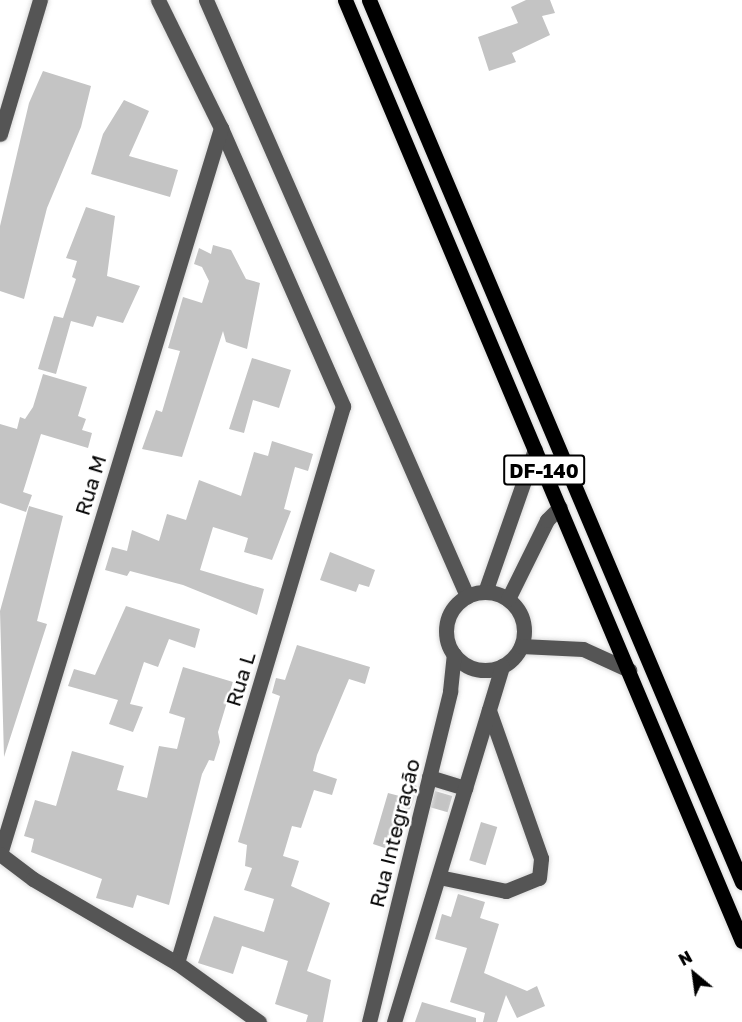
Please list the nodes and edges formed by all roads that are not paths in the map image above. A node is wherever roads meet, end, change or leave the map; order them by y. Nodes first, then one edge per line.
1 (40, 0) edge
2 (158, 0) edge
3 (206, 0) edge
4 (345, 0) edge
5 (369, 0) edge
6 (221, 128) junction
7 (0, 134) edge
8 (535, 449) junction
9 (560, 507) junction
10 (485, 592) junction
11 (467, 596) junction
12 (508, 599) junction
13 (521, 646) junction
14 (454, 654) junction
15 (502, 666) junction
16 (628, 670) junction
17 (489, 710) junction
18 (429, 777) junction
19 (465, 788) junction
20 (0, 854) edge
21 (439, 876) junction
22 (742, 882) edge
23 (742, 941) edge
24 (177, 963) junction
25 (259, 1022) edge
26 (369, 1022) edge
27 (394, 1022) edge

1 - 7 street
2 - 6 street
3 - 11 street
4 - 8 main road, DF-140
5 - 22 main road, DF-140
6 - 20 street, Rua M
6 - 24 street, Rua L
8 - 9 main road, DF-140
8 - 10 street
9 - 12 street
9 - 16 main road, DF-140
10 - 11 street
10 - 12 street
11 - 14 street
12 - 13 street
13 - 15 street
13 - 16 street
14 - 15 street
14 - 18 street, Rua Integração
15 - 17 street
16 - 23 main road, DF-140
17 - 19 street
17 - 21 street
18 - 19 street
18 - 26 street, Rua Integração
19 - 21 street
20 - 24 street
21 - 27 street
24 - 25 street

